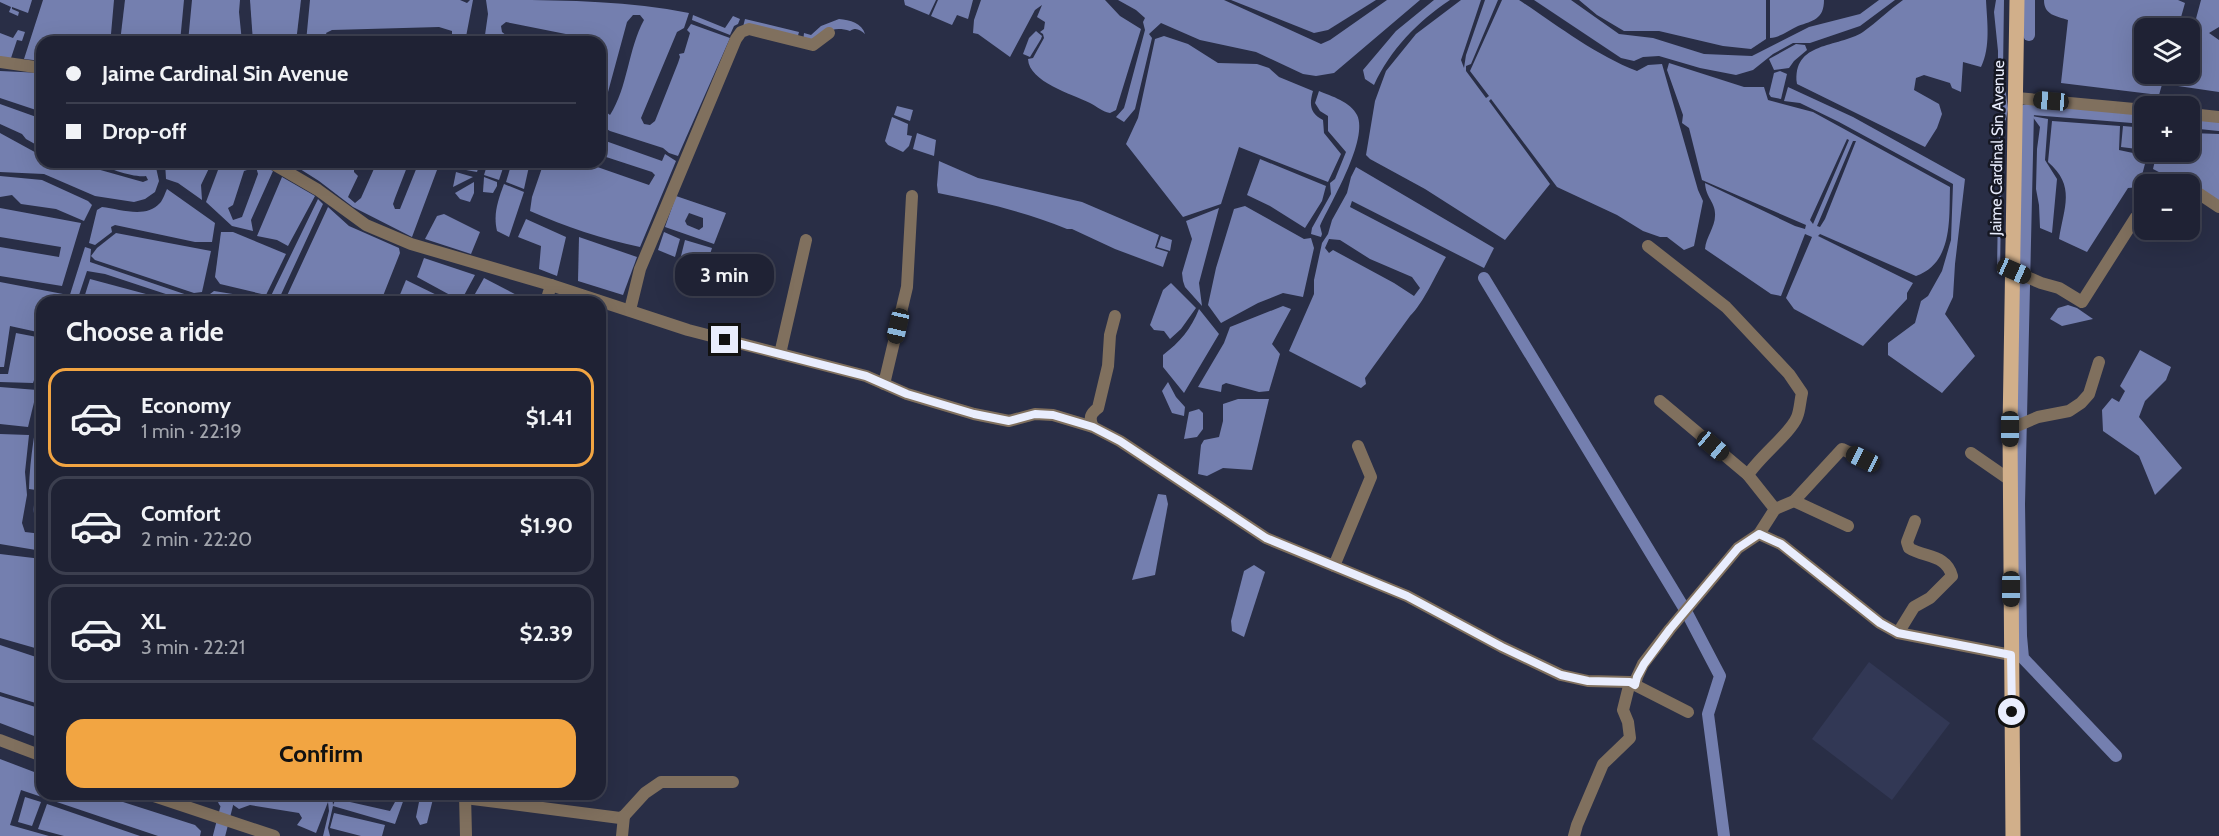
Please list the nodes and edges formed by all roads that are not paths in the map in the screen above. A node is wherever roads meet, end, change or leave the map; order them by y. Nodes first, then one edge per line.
1 (2017, 0) edge
2 (829, 33) dead end
3 (0, 62) edge
4 (36, 67) edge
5 (2017, 98) junction
6 (2134, 109) edge
7 (2200, 115) edge
8 (2219, 117) edge
9 (280, 168) edge
10 (2200, 194) edge
11 (912, 196) dead end
12 (2219, 207) edge
13 (2134, 220) edge
14 (806, 240) dead end
15 (1648, 246) dead end
16 (2014, 271) junction
17 (551, 285) junction
18 (548, 296) edge
19 (586, 296) edge
20 (606, 302) edge
21 (630, 310) junction
22 (1115, 316) dead end
23 (780, 354) junction
24 (2099, 362) dead end
25 (884, 384) junction
26 (1660, 401) dead end
27 (1093, 427) junction
28 (2011, 429) junction
29 (1358, 446) dead end
30 (1971, 453) dead end
31 (1863, 459) dead end
32 (1748, 476) junction
33 (2010, 480) junction
34 (1794, 501) junction
35 (1775, 509) junction
36 (1915, 521) dead end
37 (1848, 525) dead end
38 (1759, 534) junction
39 (1334, 566) junction
40 (1898, 633) junction
41 (2011, 655) junction
42 (1633, 684) junction
43 (1688, 711) dead end
44 (0, 740) edge
45 (36, 754) edge
46 (733, 782) dead end
47 (167, 800) edge
48 (465, 800) edge
49 (493, 800) edge
50 (624, 816) junction
51 (273, 836) edge
52 (466, 836) edge
53 (622, 836) edge
54 (1574, 836) edge
55 (2013, 836) edge

1 - 5 main road, Jaime Cardinal Sin Avenue
2 - 21 street
3 - 4 street
5 - 6 street
5 - 16 main road, Jaime Cardinal Sin Avenue
7 - 8 street
9 - 17 street
10 - 12 street
11 - 25 street
13 - 16 street
14 - 23 street
15 - 32 street
16 - 28 main road, Jaime Cardinal Sin Avenue
17 - 18 street
17 - 19 street
20 - 21 street
21 - 23 street
22 - 27 street
23 - 25 street
24 - 28 street
25 - 27 street
26 - 32 street
27 - 39 street
28 - 33 main road, Jaime Cardinal Sin Avenue
29 - 39 street
30 - 33 street
31 - 34 street
32 - 35 street
33 - 41 main road, Jaime Cardinal Sin Avenue
34 - 35 street
34 - 37 street
35 - 38 street
36 - 40 street
38 - 40 street
38 - 42 street
39 - 42 street
40 - 41 street
41 - 55 main road, Jaime Cardinal Sin Avenue
42 - 43 street
42 - 54 street
44 - 45 street
46 - 50 street
47 - 51 street
48 - 52 street
49 - 50 street
50 - 53 street

